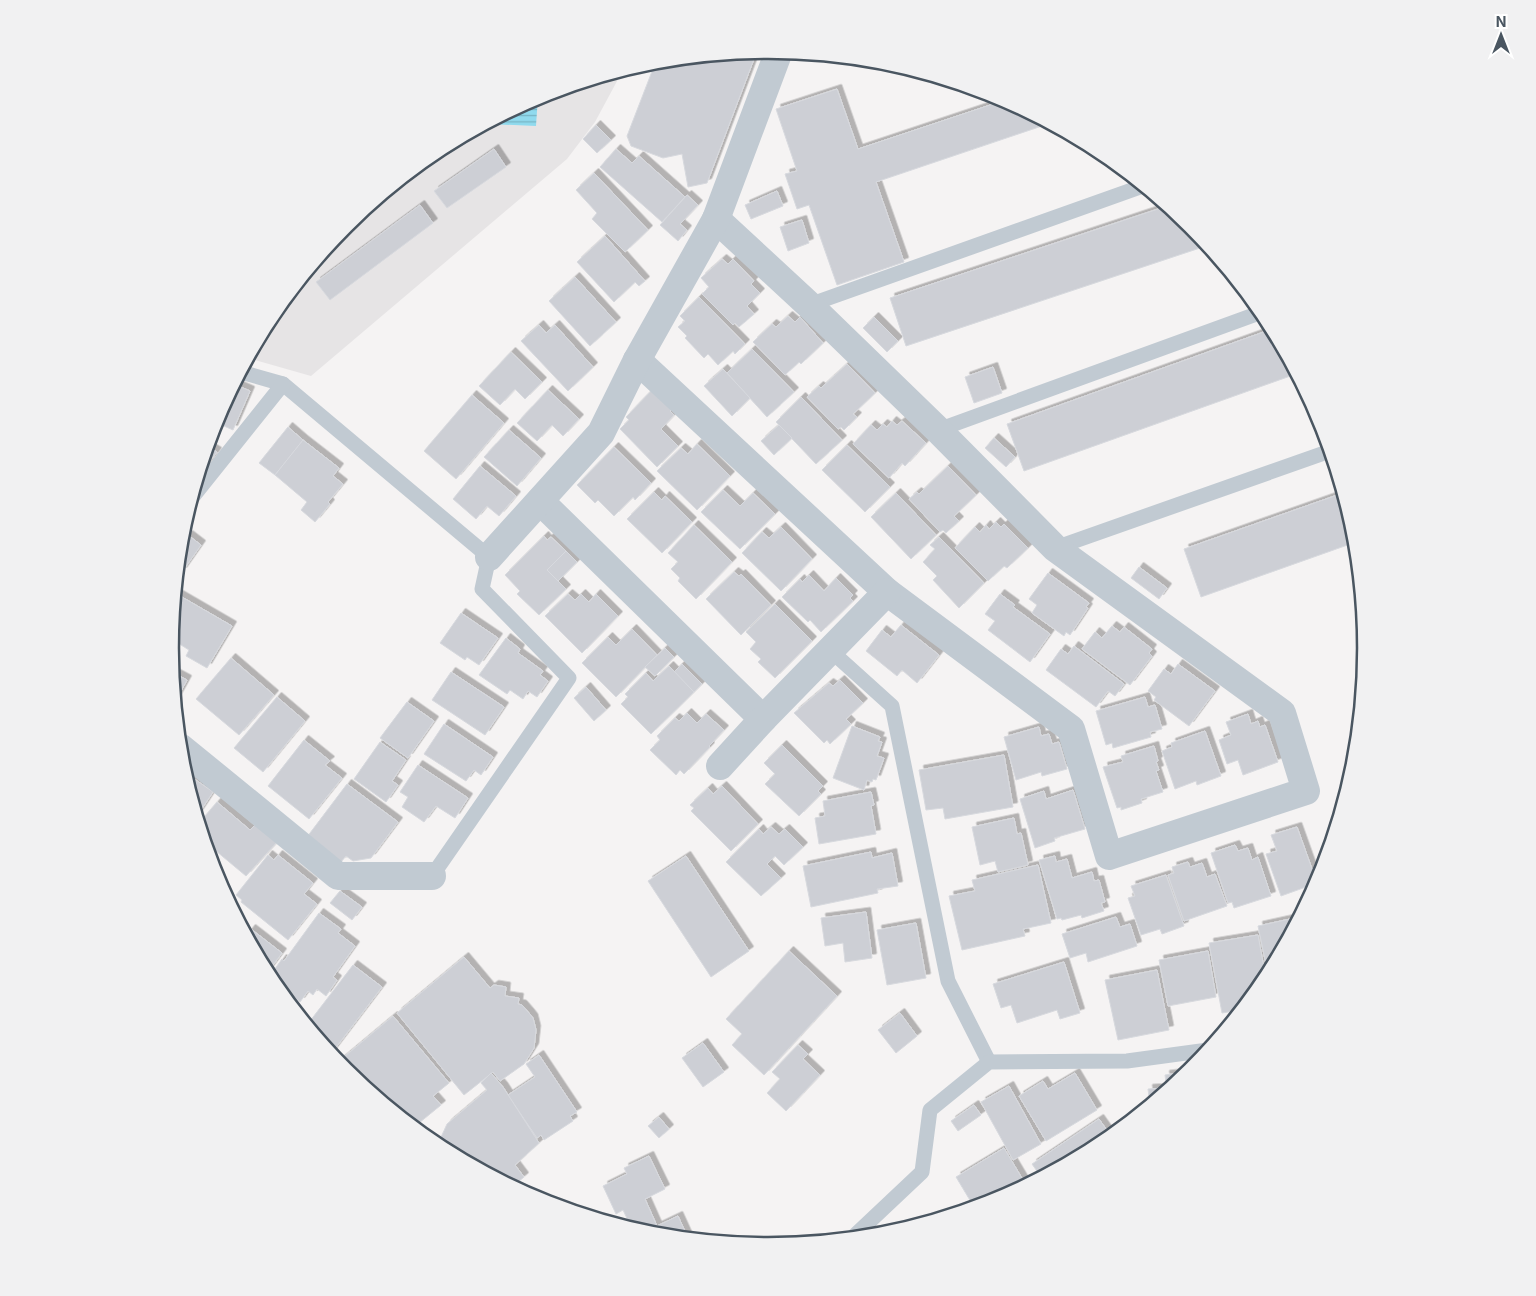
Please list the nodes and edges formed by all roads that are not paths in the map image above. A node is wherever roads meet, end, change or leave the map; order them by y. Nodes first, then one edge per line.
1 (776, 59) edge
2 (1136, 188) edge
3 (716, 219) junction
4 (809, 305) junction
5 (1254, 315) edge
6 (637, 360) junction
7 (247, 374) edge
8 (283, 384) junction
9 (938, 430) junction
10 (1323, 452) edge
11 (202, 485) edge
12 (540, 501) junction
13 (1055, 548) junction
14 (490, 557) junction
15 (886, 592) junction
16 (830, 651) junction
17 (763, 719) junction
18 (189, 754) edge
19 (720, 766) dead end
20 (432, 876) joint
21 (1198, 1051) edge
22 (989, 1062) junction
23 (861, 1229) edge

1 - 3 street
2 - 4 lane
3 - 4 street
3 - 6 street
4 - 9 street
5 - 9 lane
6 - 12 street
6 - 15 street
7 - 8 lane
8 - 11 lane
8 - 14 lane
9 - 13 street
10 - 13 lane
12 - 14 street
12 - 17 street
13 - 15 street
14 - 20 lane
15 - 16 street
16 - 17 street
16 - 22 lane
17 - 19 street
18 - 20 street
21 - 22 lane
22 - 23 lane

